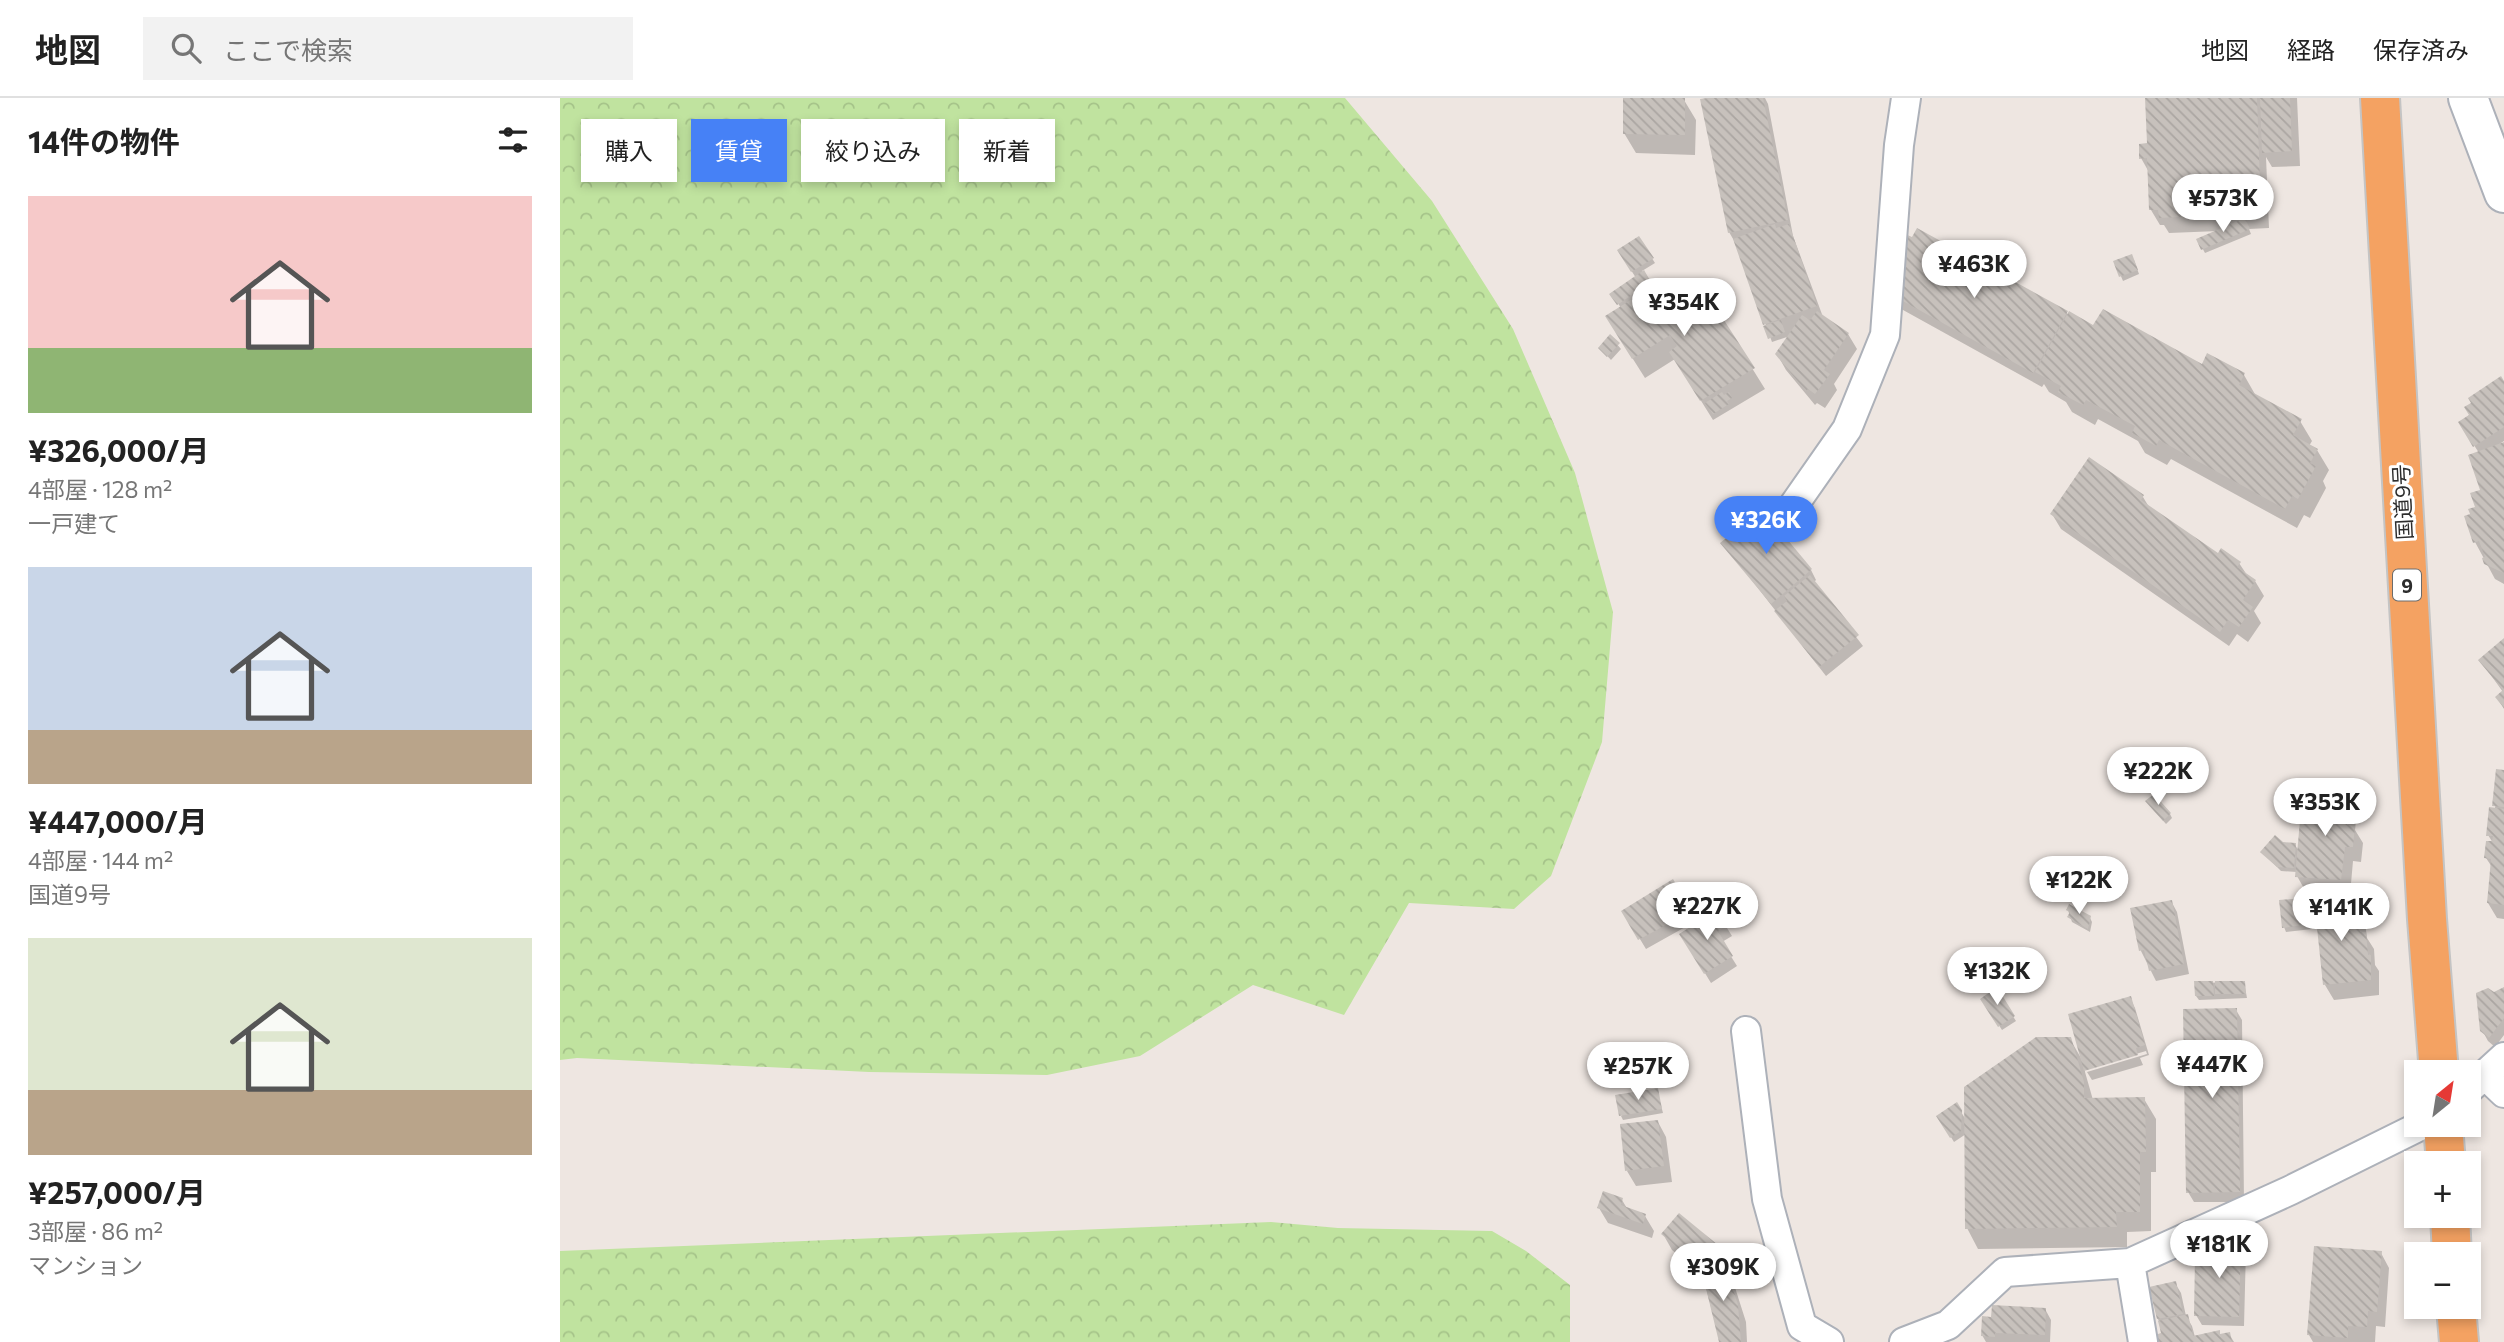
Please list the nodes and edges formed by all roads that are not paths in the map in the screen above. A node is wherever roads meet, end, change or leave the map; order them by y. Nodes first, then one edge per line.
1 (1906, 98) edge
2 (2380, 98) edge
3 (2468, 98) edge
4 (2504, 193) edge
5 (1789, 512) dead end
6 (1746, 1031) dead end
7 (2437, 1060) edge
8 (2404, 1134) edge
9 (2130, 1263) junction
10 (2457, 1319) edge
11 (1829, 1342) edge
12 (1904, 1342) edge
13 (2143, 1342) edge
14 (2459, 1342) edge

1 - 5 street
2 - 7 highway, 国道9号 / 9
3 - 4 main road
6 - 11 street
8 - 9 street
9 - 12 street
9 - 13 street
10 - 14 highway

